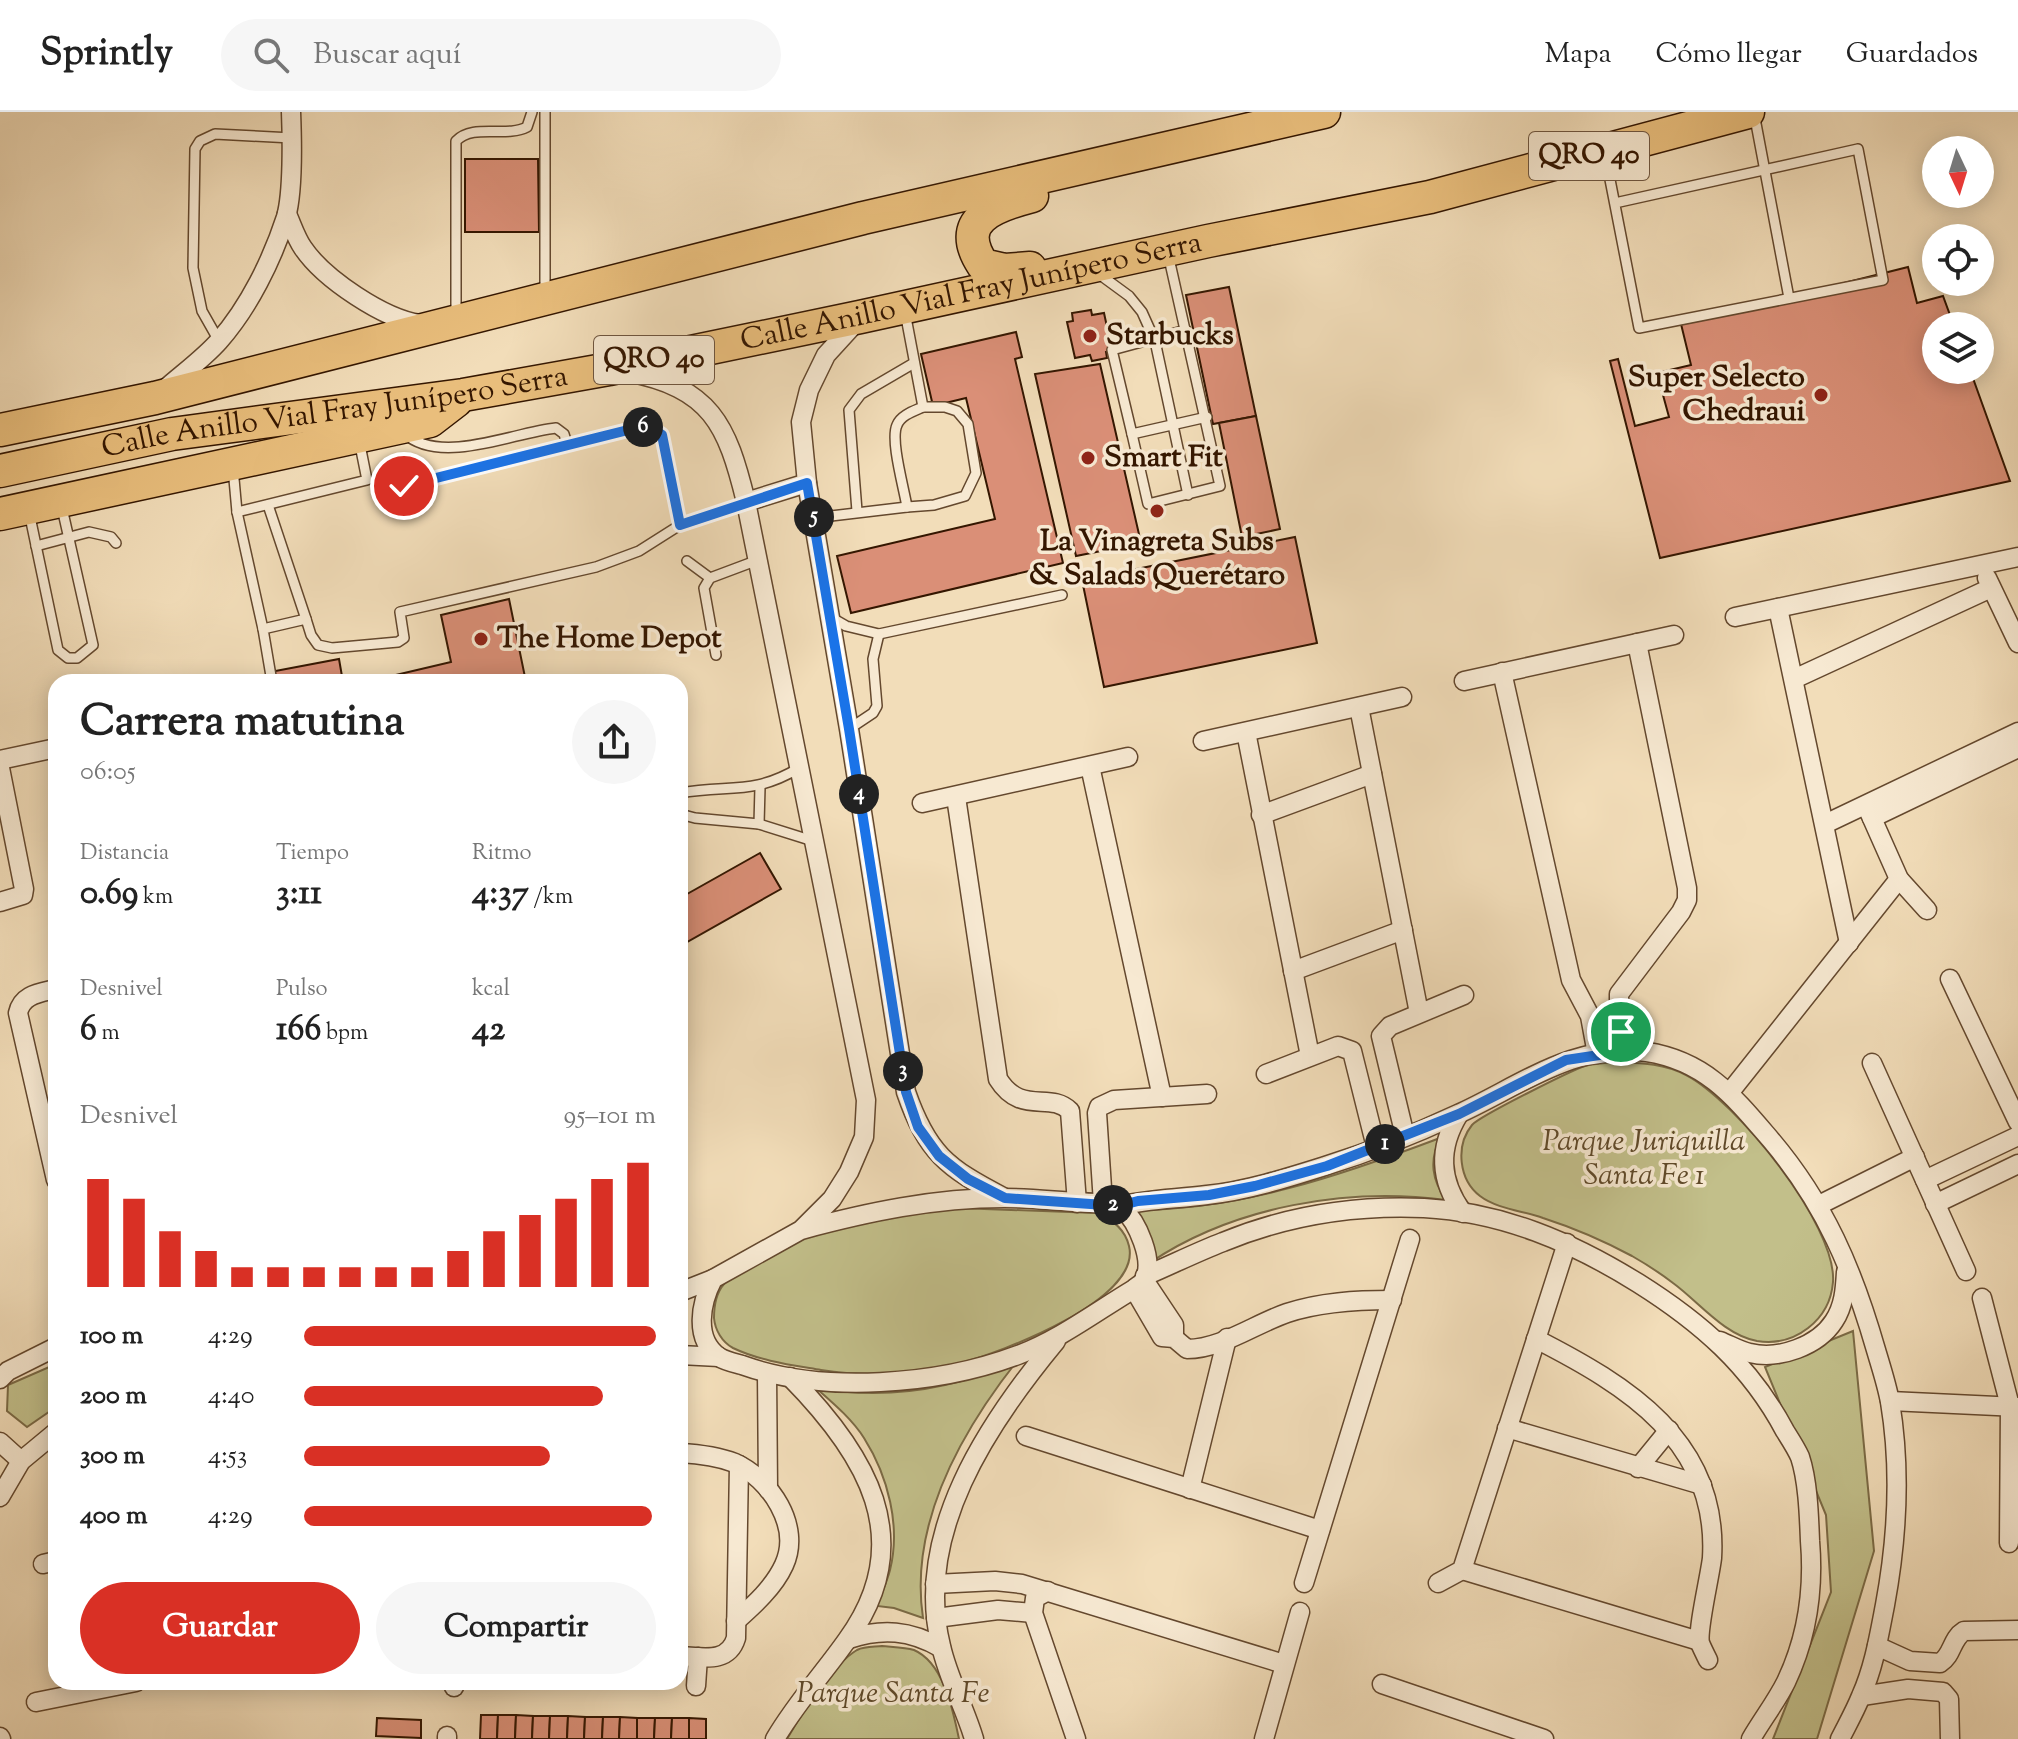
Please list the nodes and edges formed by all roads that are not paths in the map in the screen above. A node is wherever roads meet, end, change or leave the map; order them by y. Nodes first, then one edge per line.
1 (291, 112) edge
2 (532, 112) edge
3 (545, 112) edge
4 (1324, 112) edge
5 (1748, 112) edge
6 (1754, 112) edge
7 (292, 138) junction
8 (1189, 143) junction
9 (1605, 152) junction
10 (1766, 169) junction
11 (1615, 203) junction
12 (287, 214) junction
13 (1208, 241) junction
14 (1167, 250) junction
15 (1090, 267) junction
16 (1789, 298) junction
17 (545, 300) junction
18 (904, 307) junction
19 (860, 317) junction
20 (449, 325) junction
21 (1186, 330) junction
22 (219, 341) junction
23 (1155, 341) junction
24 (914, 363) junction
25 (609, 369) junction
26 (463, 395) junction
27 (155, 398) junction
28 (923, 407) junction
29 (1207, 417) junction
30 (0, 419) edge
31 (37, 421) junction
32 (1173, 425) junction
33 (398, 428) junction
34 (0, 430) edge
35 (1132, 434) junction
36 (359, 437) junction
37 (567, 444) junction
38 (233, 464) junction
39 (0, 471) edge
40 (807, 483) junction
41 (404, 486) dead end
42 (1188, 495) junction
43 (60, 501) junction
44 (746, 502) junction
45 (268, 505) junction
46 (907, 507) junction
47 (14, 511) edge
48 (857, 511) junction
49 (237, 512) junction
50 (814, 518) junction
51 (680, 525) junction
52 (69, 536) junction
53 (116, 543) dead end
54 (36, 546) junction
55 (2018, 557) edge
56 (758, 560) junction
57 (687, 561) dead end
58 (1981, 564) junction
59 (710, 578) junction
60 (1991, 588) junction
61 (1062, 595) dead end
62 (1778, 608) junction
63 (830, 617) junction
64 (1735, 617) dead end
65 (306, 619) junction
66 (263, 629) junction
67 (879, 634) junction
68 (1674, 635) dead end
69 (1637, 643) junction
70 (2018, 643) edge
71 (716, 655) dead end
72 (1502, 672) junction
73 (271, 674) edge
74 (1794, 679) junction
75 (1464, 681) dead end
76 (1402, 697) dead end
77 (1359, 707) junction
78 (849, 729) junction
79 (1246, 732) junction
80 (2018, 732) edge
81 (1203, 741) dead end
82 (2018, 748) edge
83 (48, 750) edge
84 (1128, 757) dead end
85 (0, 760) edge
86 (1090, 766) junction
87 (0, 768) edge
88 (799, 768) junction
89 (1372, 774) junction
90 (760, 787) junction
91 (688, 792) edge
92 (956, 797) junction
93 (922, 803) dead end
94 (1869, 812) junction
95 (1261, 815) junction
96 (688, 816) edge
97 (759, 824) junction
98 (1825, 824) junction
99 (815, 842) junction
100 (1899, 879) junction
101 (0, 902) edge
102 (1927, 910) dead end
103 (1403, 930) junction
104 (1849, 943) junction
105 (1293, 971) junction
106 (1950, 979) dead end
107 (48, 991) edge
108 (1464, 995) dead end
109 (1419, 1013) junction
110 (1626, 1051) junction
111 (1597, 1054) junction
112 (1310, 1056) junction
113 (1872, 1063) dead end
114 (1266, 1074) dead end
115 (1730, 1092) junction
116 (1207, 1094) dead end
117 (48, 1096) edge
118 (1162, 1097) junction
119 (40, 1102) junction
120 (1459, 1114) junction
121 (2016, 1115) edge
122 (1405, 1136) junction
123 (2018, 1136) edge
124 (48, 1141) edge
125 (1376, 1147) junction
126 (1915, 1157) junction
127 (2018, 1164) edge
128 (1925, 1180) junction
129 (1005, 1198) junction
130 (1077, 1203) junction
131 (1111, 1204) junction
132 (1935, 1204) junction
133 (1819, 1205) junction
134 (1463, 1213) junction
135 (801, 1230) junction
136 (1410, 1239) dead end
137 (1567, 1243) junction
138 (1847, 1261) junction
139 (1966, 1271) dead end
140 (713, 1279) junction
141 (1141, 1281) junction
142 (688, 1289) edge
143 (1982, 1298) dead end
144 (1392, 1300) junction
145 (1063, 1331) junction
146 (1227, 1338) junction
147 (1536, 1339) junction
148 (1718, 1340) junction
149 (48, 1351) edge
150 (688, 1355) edge
151 (719, 1357) junction
152 (3, 1372) edge
153 (767, 1374) junction
154 (790, 1377) junction
155 (1890, 1401) junction
156 (2014, 1407) edge
157 (1507, 1428) junction
158 (1669, 1430) junction
159 (1026, 1436) dead end
160 (48, 1439) edge
161 (0, 1442) edge
162 (688, 1454) edge
163 (21, 1461) junction
164 (739, 1465) junction
165 (1638, 1468) junction
166 (1702, 1485) junction
167 (768, 1489) junction
168 (1190, 1489) junction
169 (0, 1497) edge
170 (1320, 1530) junction
171 (2009, 1543) dead end
172 (1462, 1570) junction
173 (1304, 1583) dead end
174 (1438, 1583) dead end
175 (935, 1584) junction
176 (1048, 1591) junction
177 (1300, 1612) dead end
178 (1033, 1613) junction
179 (936, 1618) junction
180 (736, 1621) junction
181 (2018, 1630) edge
182 (849, 1639) junction
183 (1699, 1641) junction
184 (1877, 1646) junction
185 (941, 1648) junction
186 (689, 1656) edge
187 (1708, 1660) dead end
188 (1910, 1661) junction
189 (1284, 1664) junction
190 (1382, 1684) dead end
191 (696, 1686) dead end
192 (1908, 1689) junction
193 (96, 1690) edge
194 (1862, 1696) junction
195 (36, 1702) dead end
196 (775, 1739) edge
197 (974, 1739) edge
198 (1076, 1739) edge
199 (1264, 1739) edge
200 (1544, 1739) edge
201 (1751, 1739) edge
202 (1840, 1739) edge
203 (1950, 1739) edge

1 - 7 street
2 - 20 lane
3 - 17 lane
4 - 8 highway, Calle Anillo Vial Fray Junípero Serra
5 - 9 highway, Calle Anillo Vial Fray Junípero Serra / QRO 40
6 - 10 lane
7 - 12 street
7 - 22 lane
8 - 13 highway
8 - 17 highway, Calle Anillo Vial Fray Junípero Serra
9 - 11 lane
9 - 13 highway, Calle Anillo Vial Fray Junípero Serra / QRO 40
10 - 11 lane
10 - 16 lane
10 - 16 lane
11 - 16 lane
12 - 20 street
12 - 22 street
13 - 14 highway, Calle Anillo Vial Fray Junípero Serra / QRO 40
14 - 15 highway, Calle Anillo Vial Fray Junípero Serra / QRO 40
14 - 21 lane
15 - 18 highway, Calle Anillo Vial Fray Junípero Serra / QRO 40
15 - 23 lane
17 - 20 highway, Calle Anillo Vial Fray Junípero Serra
18 - 19 highway, Calle Anillo Vial Fray Junípero Serra / QRO 40
18 - 24 lane
19 - 25 highway, Calle Anillo Vial Fray Junípero Serra / QRO 40
19 - 40 street
20 - 27 highway, Calle Anillo Vial Fray Junípero Serra
21 - 23 lane
21 - 29 lane
22 - 27 street
23 - 32 lane
23 - 35 lane
24 - 28 lane
24 - 48 lane
25 - 26 highway, Calle Anillo Vial Fray Junípero Serra / QRO 40
25 - 44 street
26 - 33 highway
26 - 39 highway, Calle Anillo Vial Fray Junípero Serra / QRO 40
27 - 31 highway, Calle Anillo Vial Fray Junípero Serra
28 - 46 lane
28 - 46 lane
29 - 32 lane
29 - 42 lane
30 - 31 street
31 - 34 highway, Calle Anillo Vial Fray Junípero Serra
32 - 35 lane
32 - 42 lane
33 - 36 highway
33 - 37 lane
35 - 42 lane
36 - 38 highway
36 - 45 lane
37 - 41 lane
37 - 51 lane
38 - 43 highway
38 - 49 lane
40 - 44 street
40 - 50 street
43 - 47 highway
43 - 52 lane
44 - 51 lane
44 - 56 street
45 - 49 lane
45 - 65 lane
46 - 48 lane
47 - 54 lane
48 - 50 lane
49 - 66 lane
50 - 63 street
51 - 65 lane
52 - 53 lane
52 - 54 lane
52 - 54 lane
55 - 58 street
56 - 59 lane
56 - 88 street
57 - 59 lane
58 - 60 street
58 - 62 street
59 - 71 lane
60 - 70 street
60 - 74 street
61 - 67 lane
62 - 64 street
62 - 74 street
63 - 67 lane
63 - 78 street
65 - 66 lane
66 - 73 lane
67 - 78 lane
68 - 69 street
69 - 72 street
69 - 110 street
72 - 75 street
72 - 111 street
74 - 98 street
76 - 77 street
77 - 79 street
77 - 89 street
78 - 129 street
79 - 81 street
79 - 95 street
80 - 94 street
82 - 94 street
83 - 85 street
84 - 86 street
86 - 92 street
86 - 118 street
87 - 101 street
88 - 90 lane
88 - 99 street
89 - 95 street
89 - 103 street
90 - 91 lane
90 - 97 lane
92 - 93 street
92 - 130 street
94 - 98 street
94 - 100 street
95 - 105 street
96 - 97 lane
97 - 99 lane
98 - 104 street
99 - 135 street
100 - 102 street
100 - 104 street
103 - 105 street
103 - 109 street
104 - 115 street
105 - 112 street
106 - 121 street
107 - 119 street
108 - 109 street
109 - 122 street
110 - 111 street
110 - 115 street
111 - 120 street
112 - 114 street
112 - 125 street
113 - 126 street
115 - 133 street
116 - 118 street
117 - 119 street
118 - 131 street
119 - 124 street
120 - 122 street
120 - 134 street
122 - 125 street
123 - 128 street
125 - 131 street
126 - 128 street
126 - 133 street
127 - 132 street
128 - 132 street
129 - 130 street
129 - 135 street
130 - 131 street
131 - 141 street
132 - 139 street
133 - 138 street
134 - 137 street
134 - 141 street
135 - 140 street
136 - 144 street
137 - 147 street
137 - 148 street
138 - 148 street
138 - 155 street
140 - 142 street
140 - 151 street
141 - 145 street
141 - 146 street
143 - 156 street
144 - 146 street
144 - 170 street
145 - 154 street
145 - 175 street
146 - 168 street
147 - 157 street
147 - 158 street
148 - 201 street
149 - 152 street
150 - 151 street
151 - 153 street
153 - 154 street
153 - 167 street
154 - 182 street
155 - 156 street
155 - 184 street
156 - 171 street
157 - 165 street
157 - 172 street
158 - 165 street
158 - 166 street
159 - 168 street
160 - 163 street
161 - 163 street
162 - 164 street
163 - 169 street
164 - 167 street
164 - 180 street
165 - 166 street
166 - 183 street
167 - 180 street
168 - 170 street
170 - 173 street
172 - 174 street
172 - 183 street
175 - 176 street
175 - 179 street
176 - 178 street
176 - 189 street
177 - 189 street
178 - 179 street
178 - 198 street
179 - 185 street
180 - 186 street
181 - 188 street
182 - 185 street
182 - 196 street
183 - 187 street
184 - 188 street
184 - 194 street
185 - 197 street
186 - 191 street
188 - 192 street
189 - 199 street
190 - 200 street
192 - 194 street
192 - 203 street
193 - 195 street
194 - 202 street

